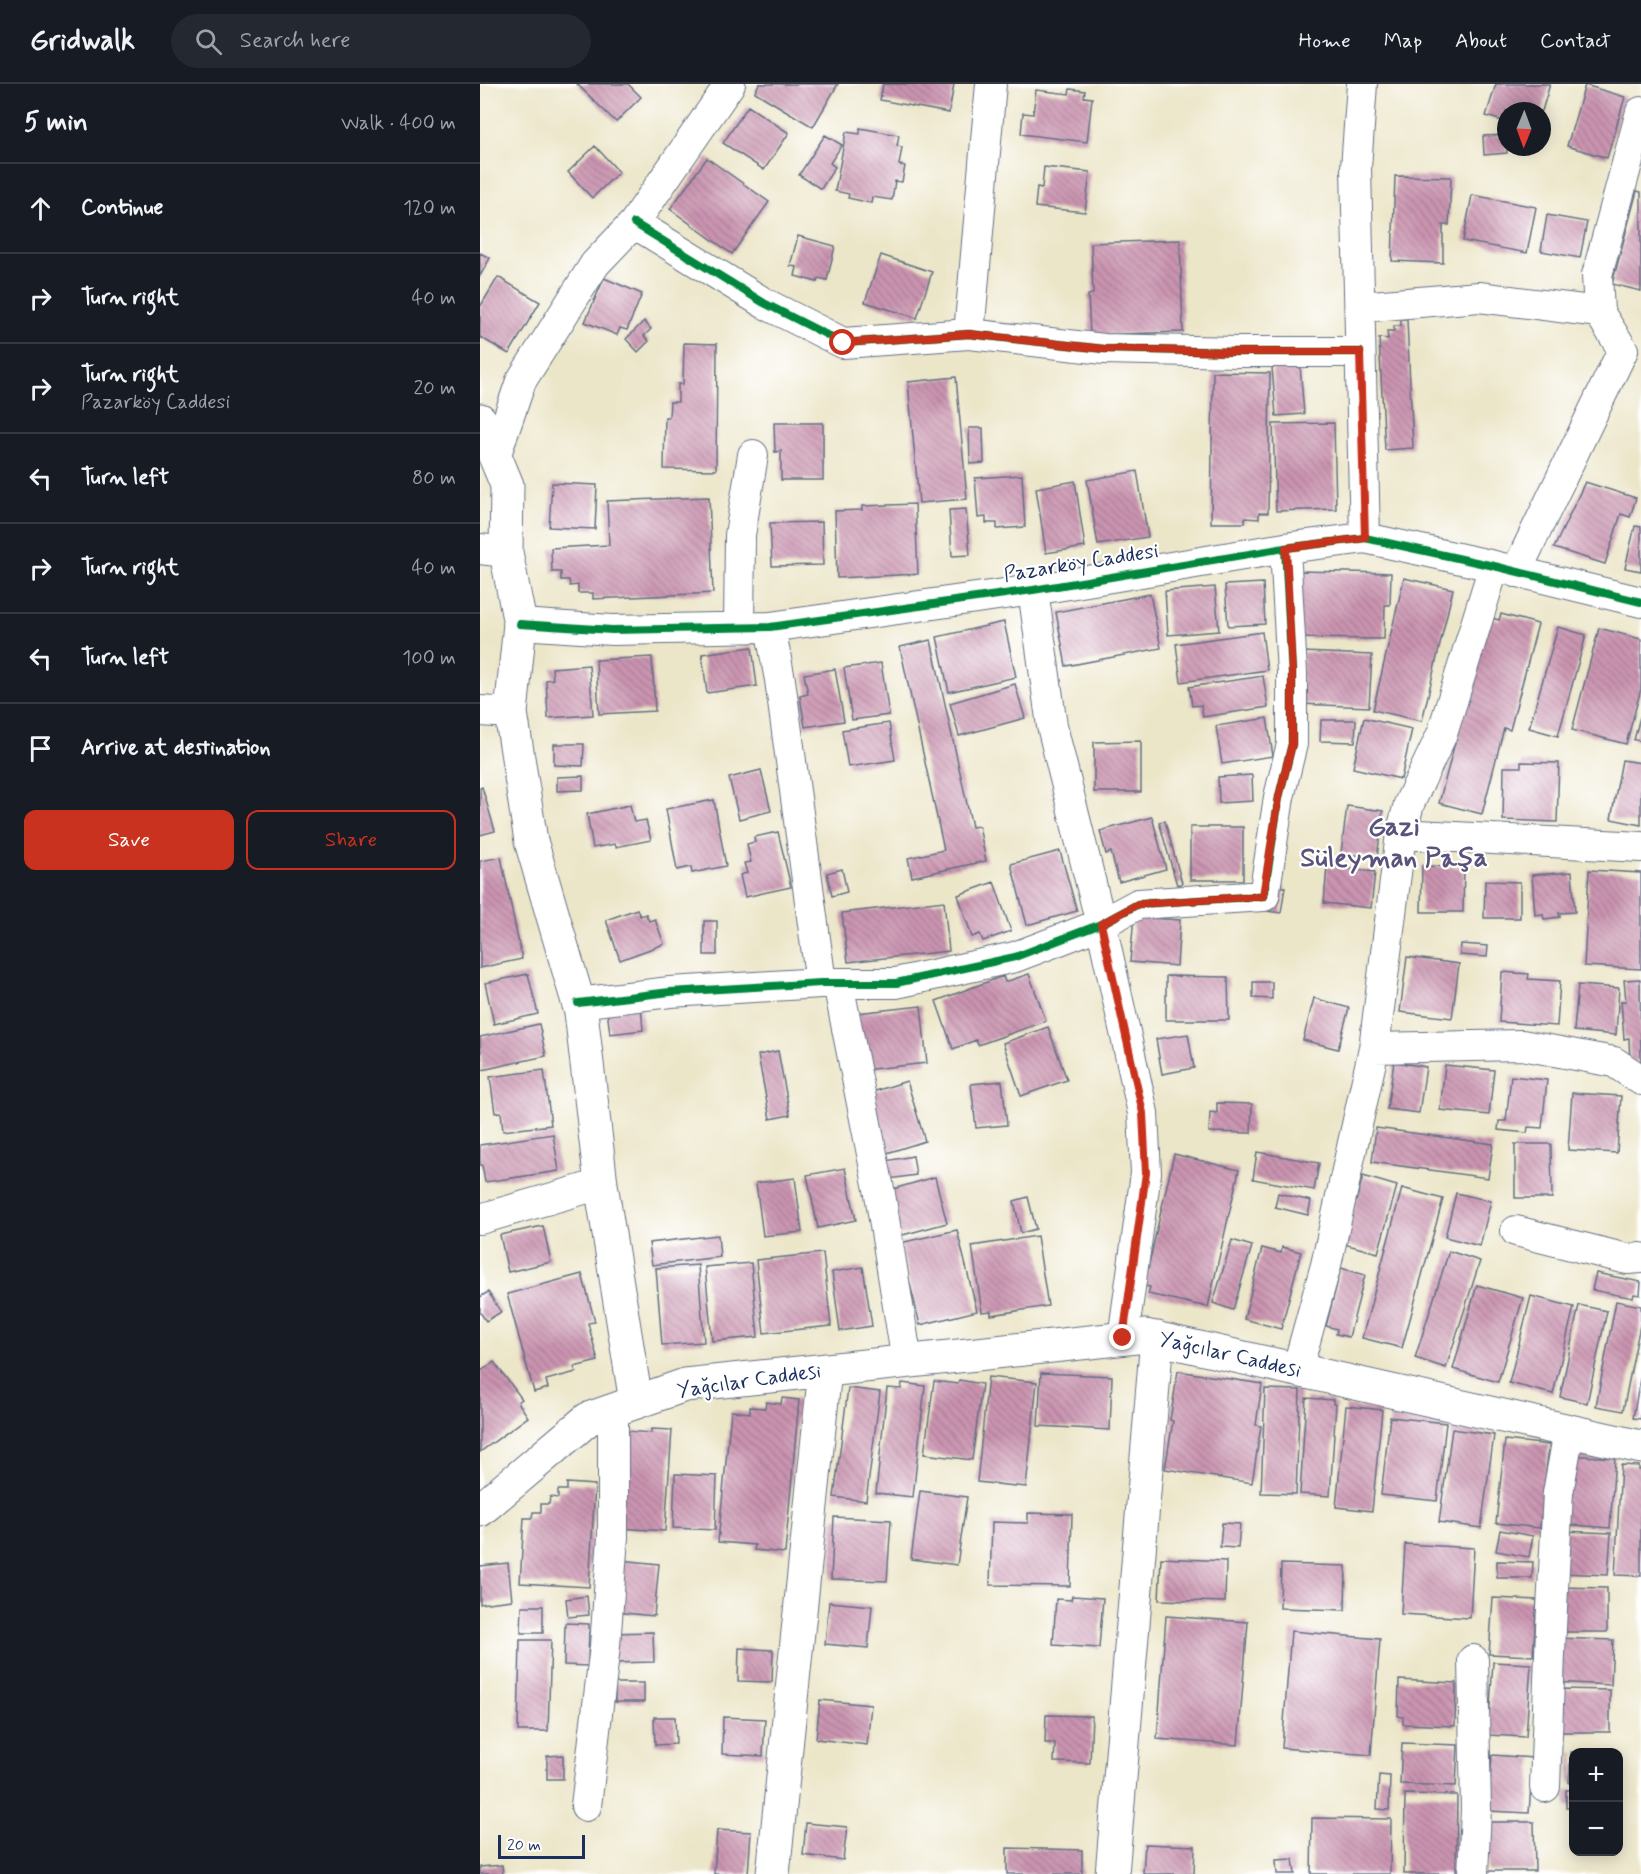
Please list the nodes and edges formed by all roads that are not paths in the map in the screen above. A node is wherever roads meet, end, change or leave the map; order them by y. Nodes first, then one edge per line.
1 (730, 84) edge
2 (992, 84) edge
3 (1362, 84) edge
4 (1641, 112) edge
5 (634, 223) junction
6 (1360, 307) junction
7 (1599, 312) junction
8 (969, 334) junction
9 (1632, 350) edge
10 (1360, 352) junction
11 (480, 420) edge
12 (753, 455) dead end
13 (495, 457) junction
14 (1365, 538) junction
15 (1286, 548) junction
16 (493, 550) edge
17 (1505, 569) junction
18 (1034, 590) junction
19 (1641, 602) edge
20 (520, 624) junction
21 (739, 627) junction
22 (770, 627) junction
23 (496, 712) edge
24 (1401, 834) junction
25 (1641, 846) edge
26 (1101, 924) junction
27 (830, 983) junction
28 (578, 1003) junction
29 (1374, 1048) junction
30 (1641, 1080) edge
31 (601, 1184) junction
32 (480, 1219) edge
33 (1516, 1231) dead end
34 (1641, 1258) edge
35 (1123, 1338) junction
36 (1157, 1338) junction
37 (908, 1362) junction
38 (825, 1370) junction
39 (1297, 1370) junction
40 (624, 1406) junction
41 (1569, 1431) junction
42 (1641, 1447) edge
43 (480, 1510) edge
44 (1473, 1660) dead end
45 (1545, 1787) dead end
46 (586, 1806) dead end
47 (773, 1874) edge
48 (1112, 1874) edge
49 (1473, 1874) edge

1 - 5 street
2 - 8 street
3 - 6 street
4 - 7 street
5 - 8 street
5 - 13 street
6 - 7 street
6 - 10 street
7 - 9 street
8 - 10 street
9 - 17 street
10 - 14 street
11 - 13 main road
12 - 21 street
13 - 16 main road
14 - 15 street, Pazarköy Caddesi
14 - 17 street, Pazarköy Caddesi
15 - 18 street, Pazarköy Caddesi
15 - 26 street
16 - 20 main road
17 - 19 street, Pazarköy Caddesi
17 - 24 street
18 - 22 street, Pazarköy Caddesi
18 - 26 street
20 - 21 street, Pazarköy Caddesi
20 - 23 main road
21 - 22 street, Pazarköy Caddesi
22 - 27 street
23 - 28 main road
24 - 25 street
24 - 29 street
26 - 27 street
26 - 35 street
27 - 28 street
27 - 37 street
28 - 31 main road
29 - 30 street
29 - 39 street
31 - 32 street
31 - 40 main road
33 - 34 street
35 - 36 main road, Yağcılar Caddesi
35 - 37 main road, Yağcılar Caddesi
36 - 39 main road, Yağcılar Caddesi
36 - 48 main road
37 - 38 main road, Yağcılar Caddesi
38 - 40 main road, Yağcılar Caddesi
38 - 47 main road
39 - 41 main road, Yağcılar Caddesi
40 - 43 main road, Yağcılar Caddesi
40 - 46 street
41 - 42 main road, Yağcılar Caddesi
41 - 45 street
44 - 49 street

